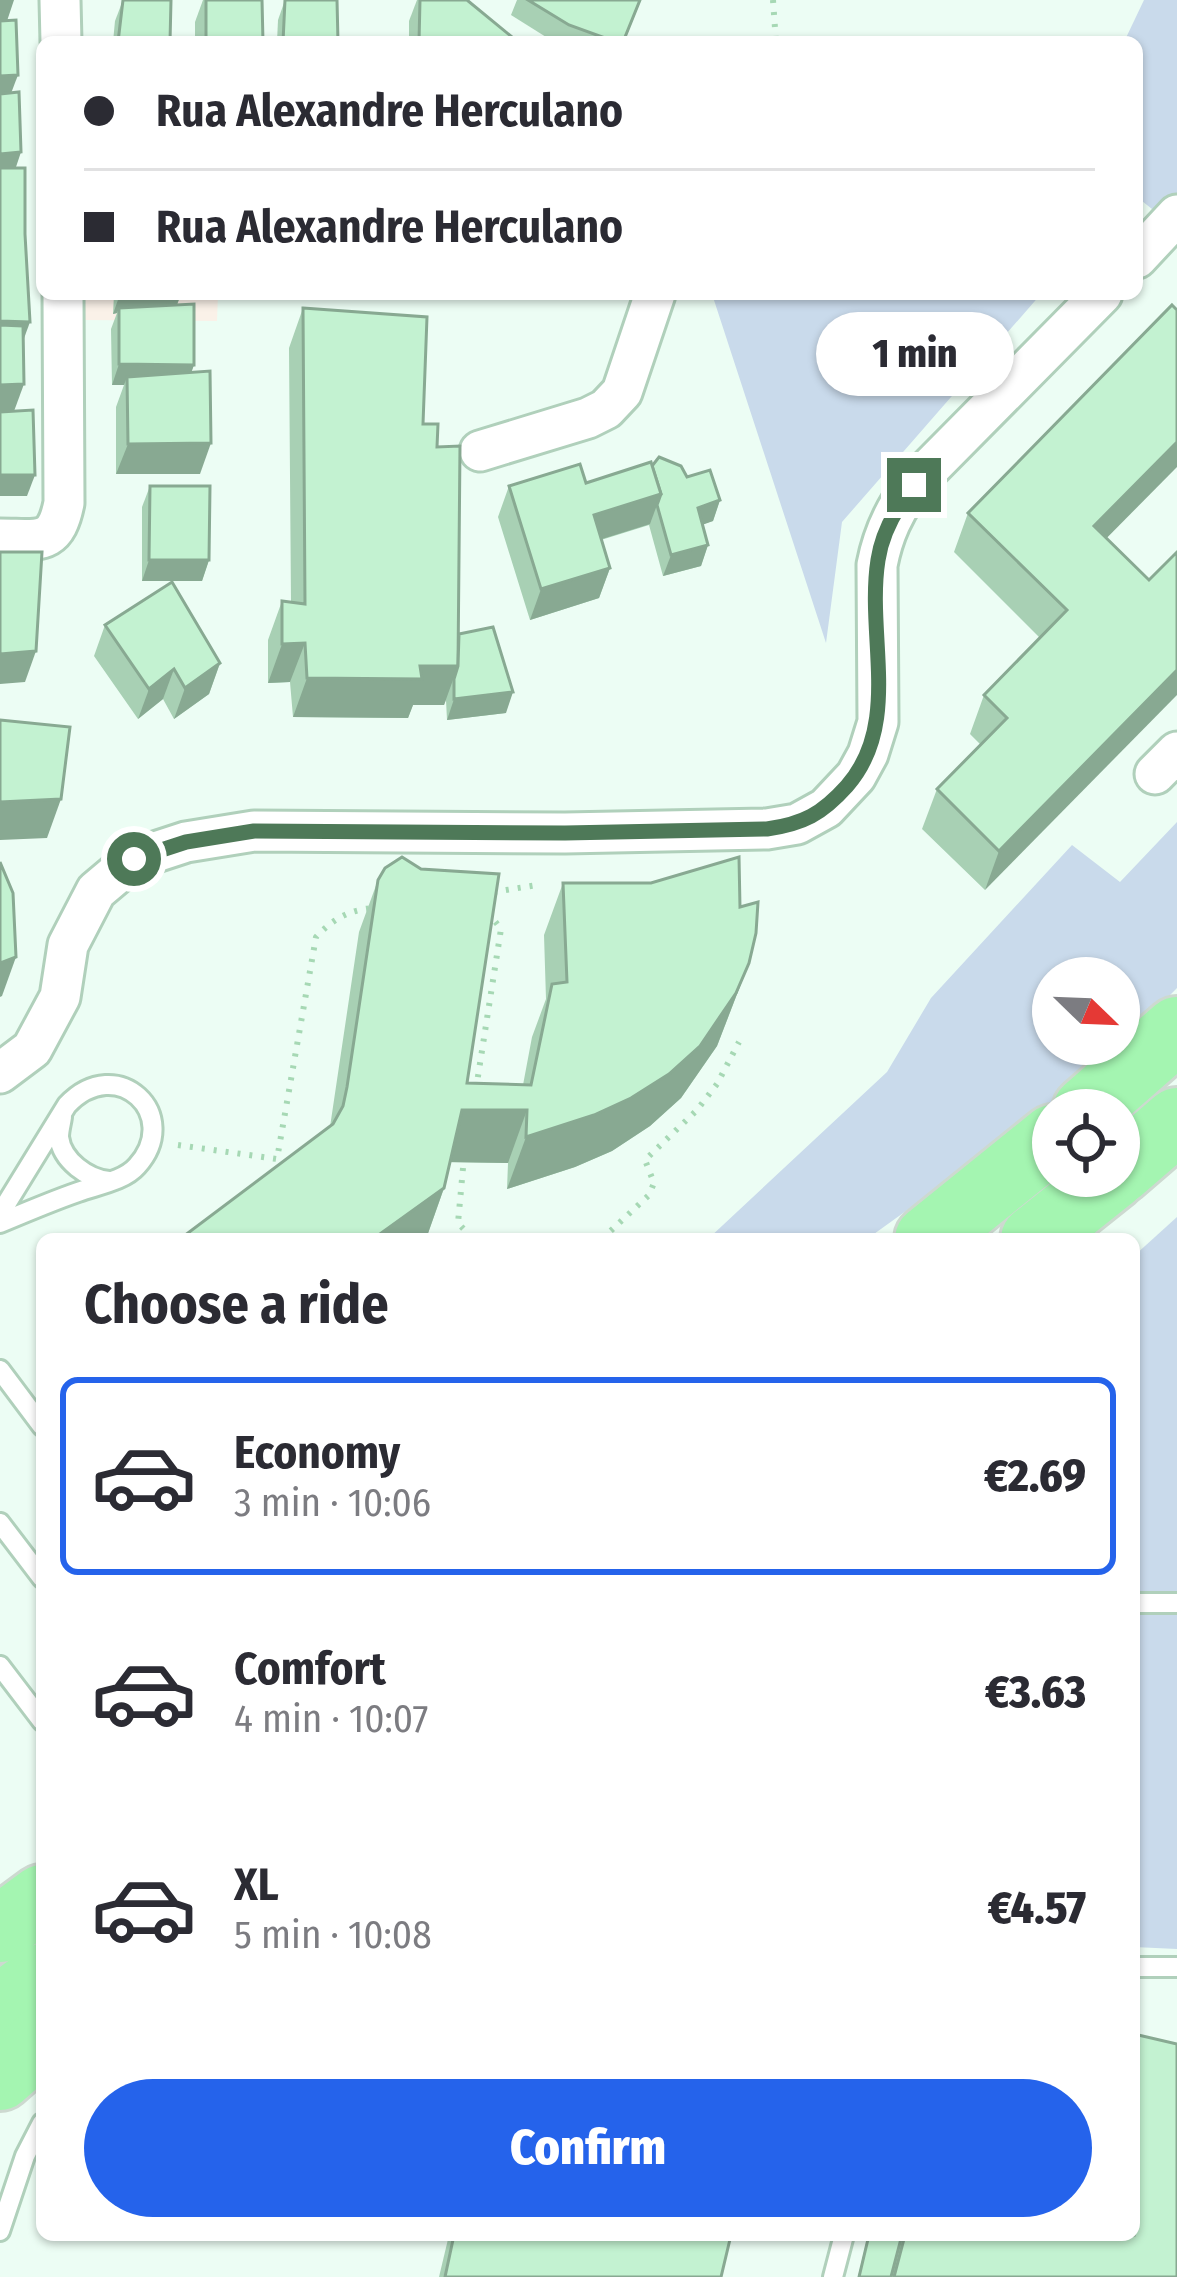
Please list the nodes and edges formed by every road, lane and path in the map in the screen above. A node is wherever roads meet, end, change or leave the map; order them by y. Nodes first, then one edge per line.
1 (60, 0) edge
2 (773, 0) edge
3 (61, 36) edge
4 (776, 36) edge
5 (63, 300) edge
6 (654, 300) edge
7 (1096, 300) edge
8 (480, 451) dead end
9 (0, 539) edge
10 (538, 885) dead end
11 (485, 893) edge
12 (476, 906) edge
13 (384, 908) edge
14 (1177, 1030) edge
15 (739, 1042) dead end
16 (0, 1073) edge
17 (1110, 1089) edge
18 (473, 1105) edge
19 (63, 1112) junction
20 (1177, 1121) edge
21 (178, 1145) dead end
22 (1140, 1153) edge
23 (1032, 1155) edge
24 (464, 1168) edge
25 (109, 1181) junction
26 (1087, 1197) edge
27 (0, 1218) edge
28 (467, 1233) edge
29 (608, 1233) edge
30 (935, 1233) edge
31 (1042, 1233) edge
32 (0, 1370) edge
33 (36, 1418) edge
34 (0, 1523) edge
35 (36, 1570) edge
36 (1140, 1603) edge
37 (1177, 1603) edge
38 (0, 1666) edge
39 (36, 1713) edge
40 (1140, 1966) edge
41 (1177, 1967) edge
42 (36, 1981) edge
43 (0, 2008) edge
44 (36, 2045) edge
45 (0, 2078) edge
46 (36, 2135) edge
47 (0, 2231) edge
48 (842, 2241) edge
49 (833, 2277) edge

1 - 3 street
2 - 4 path
5 - 9 street
6 - 8 street
7 - 16 street
10 - 11 path
12 - 18 path
13 - 21 path
14 - 17 highway
15 - 29 path
19 - 25 lane
19 - 25 lane
19 - 27 lane
20 - 22 highway
23 - 30 highway
24 - 28 path
25 - 27 lane
26 - 31 highway
32 - 33 lane
34 - 35 lane
36 - 37 lane
38 - 39 lane
40 - 41 lane
42 - 43 highway
44 - 45 highway
46 - 47 lane
48 - 49 lane

